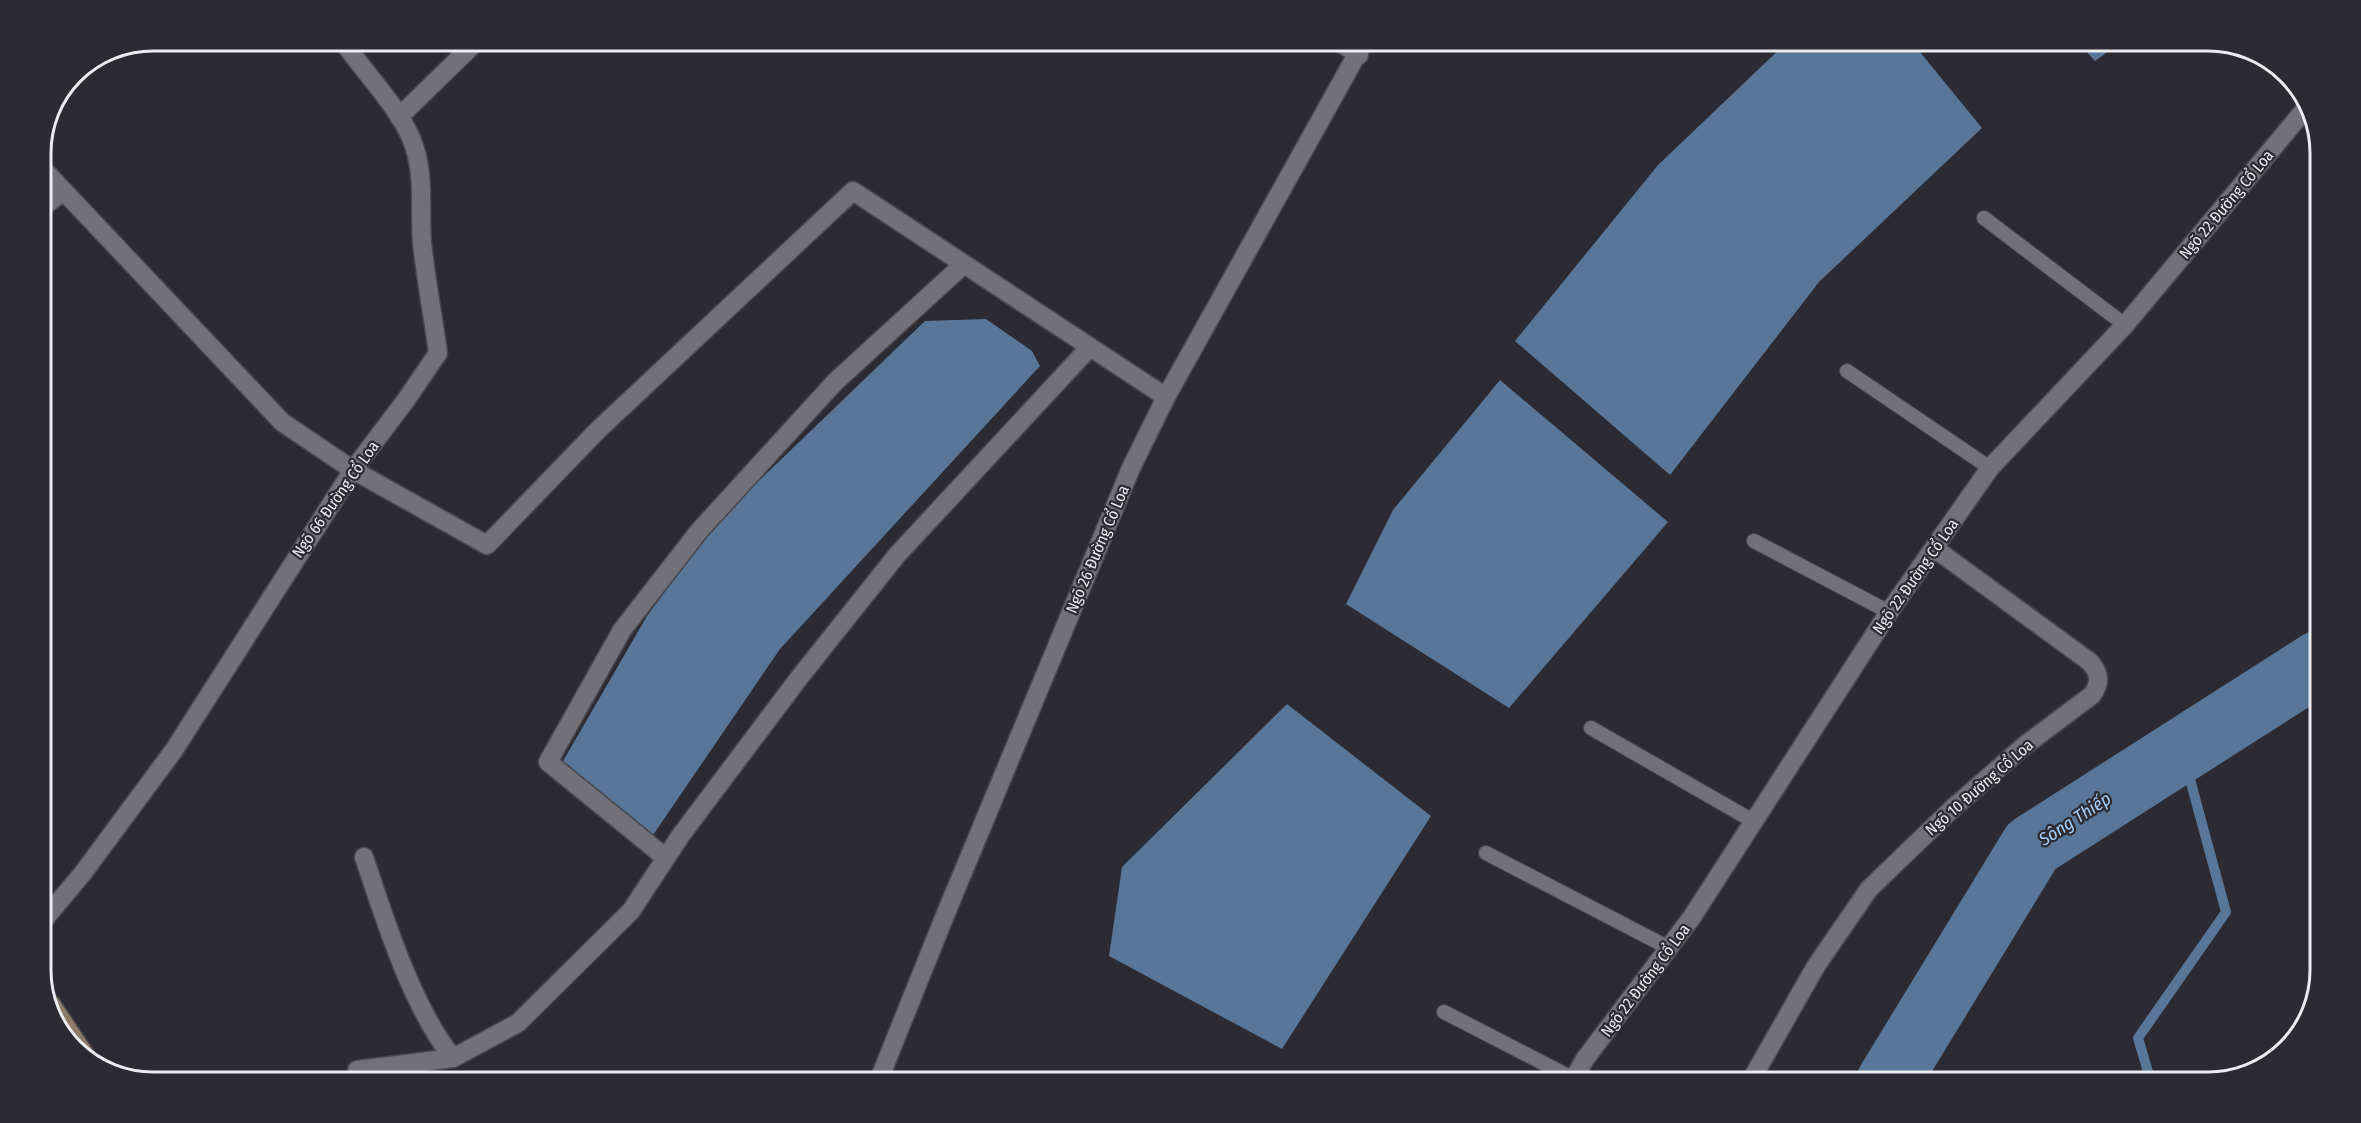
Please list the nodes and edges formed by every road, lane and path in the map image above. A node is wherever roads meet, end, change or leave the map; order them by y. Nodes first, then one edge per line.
1 (350, 51) edge
2 (467, 51) edge
3 (1360, 51) edge
4 (2302, 113) edge
5 (399, 117) junction
6 (51, 177) edge
7 (64, 191) junction
8 (51, 201) edge
9 (1984, 219) dead end
10 (964, 264) junction
11 (2125, 325) junction
12 (1090, 347) junction
13 (1847, 371) dead end
14 (1166, 397) junction
15 (1990, 468) junction
16 (353, 470) junction
17 (1754, 541) dead end
18 (1934, 548) junction
19 (1889, 612) junction
20 (1591, 728) dead end
21 (1753, 821) junction
22 (1486, 853) dead end
23 (364, 858) dead end
24 (666, 858) junction
25 (51, 911) edge
26 (1669, 948) junction
27 (1444, 1012) dead end
28 (453, 1058) junction
29 (357, 1070) dead end
30 (882, 1072) edge
31 (1556, 1072) edge
32 (1578, 1072) edge
33 (1756, 1072) edge

1 - 5 street, Ngõ 66 Đường Cổ Loa
2 - 5 street
3 - 14 street, Ngõ 26 Đường Cổ Loa
4 - 11 street, Ngõ 22 Đường Cổ Loa
5 - 16 street, Ngõ 66 Đường Cổ Loa
6 - 7 street
7 - 8 street
7 - 16 street
9 - 11 lane
10 - 12 street
10 - 16 street
10 - 24 street
11 - 15 street, Ngõ 22 Đường Cổ Loa
12 - 14 street
12 - 24 street
13 - 15 lane
14 - 30 street, Ngõ 26 Đường Cổ Loa
15 - 18 street, Ngõ 22 Đường Cổ Loa
16 - 25 street, Ngõ 66 Đường Cổ Loa
17 - 19 lane
18 - 19 street, Ngõ 22 Đường Cổ Loa
18 - 33 street, Ngõ 10 Đường Cổ Loa
19 - 21 street, Ngõ 22 Đường Cổ Loa
20 - 21 lane
21 - 26 street, Ngõ 22 Đường Cổ Loa
22 - 26 lane
23 - 28 street
24 - 28 street
26 - 32 street, Ngõ 22 Đường Cổ Loa
27 - 31 lane
28 - 29 street

